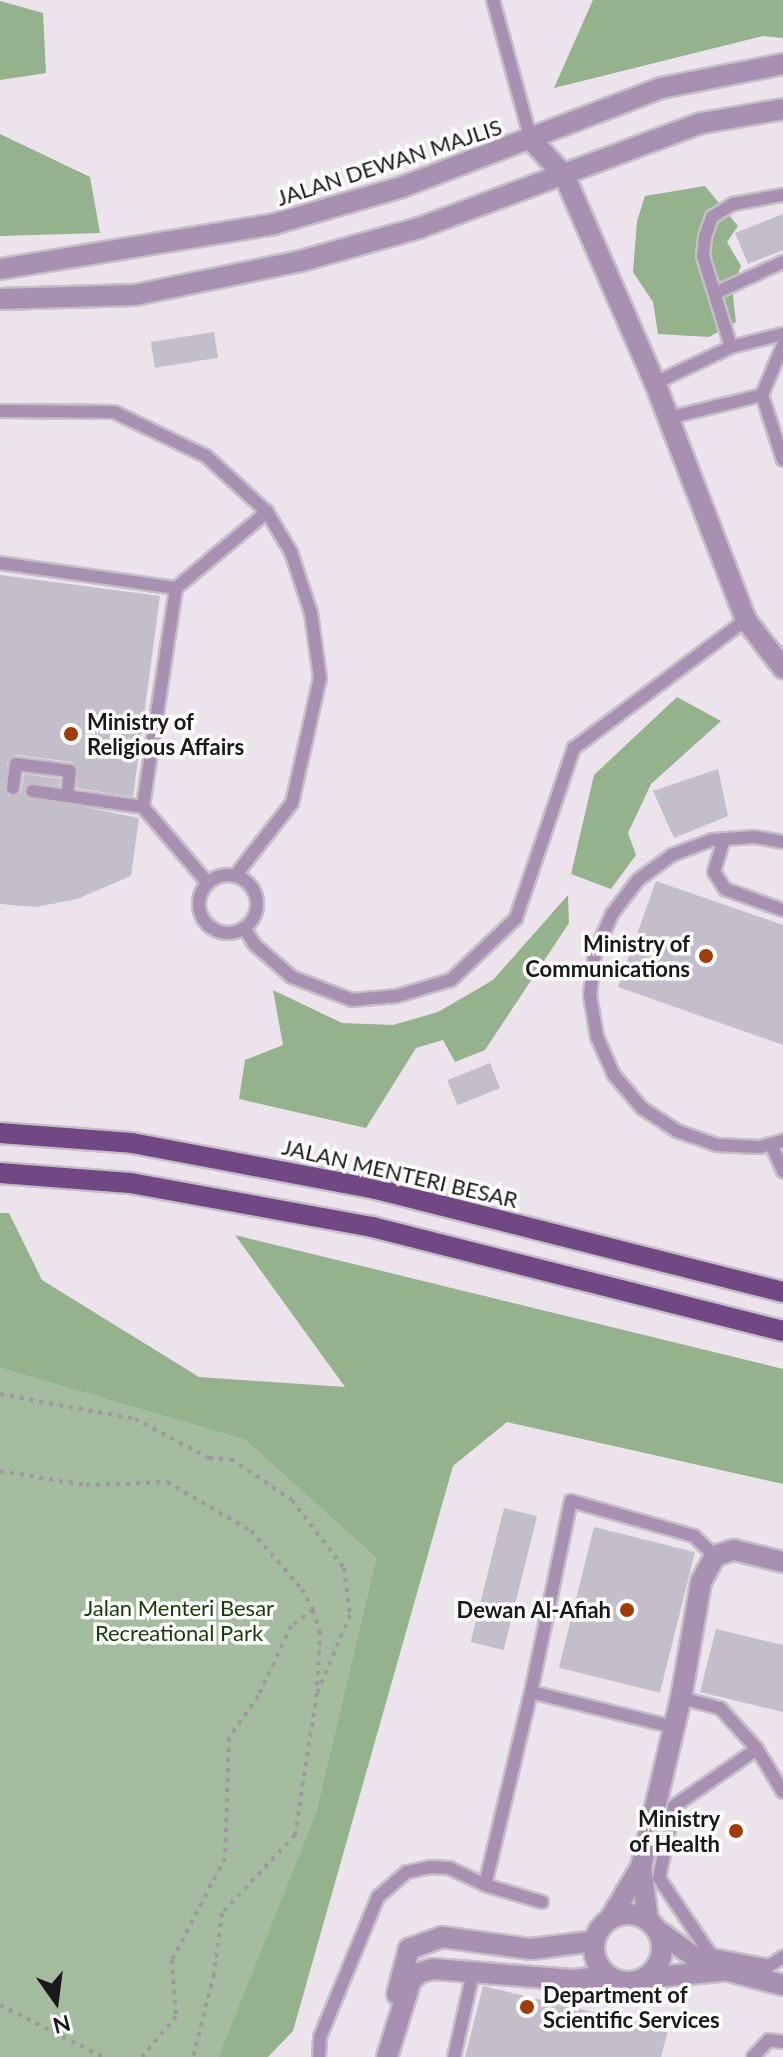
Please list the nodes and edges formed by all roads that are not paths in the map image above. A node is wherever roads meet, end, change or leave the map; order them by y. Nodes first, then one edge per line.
1 (493, 0) edge
2 (783, 64) edge
3 (783, 109) edge
4 (531, 140) junction
5 (564, 175) junction
6 (783, 195) edge
7 (783, 262) edge
8 (0, 269) edge
9 (715, 293) junction
10 (0, 299) edge
11 (783, 334) edge
12 (783, 345) edge
13 (731, 347) junction
14 (655, 383) junction
15 (762, 395) junction
16 (0, 411) edge
17 (668, 418) junction
18 (783, 460) edge
19 (267, 512) junction
20 (0, 563) edge
21 (176, 588) junction
22 (746, 620) junction
23 (783, 668) edge
24 (10, 788) edge
25 (32, 791) dead end
26 (67, 796) junction
27 (143, 807) junction
28 (724, 839) junction
29 (783, 842) edge
30 (235, 876) junction
31 (208, 883) junction
32 (783, 910) edge
33 (244, 928) junction
34 (0, 1133) edge
35 (777, 1143) edge
36 (783, 1171) edge
37 (0, 1173) edge
38 (783, 1292) edge
39 (783, 1331) edge
40 (715, 1556) junction
41 (783, 1562) edge
42 (531, 1692) junction
43 (681, 1698) junction
44 (674, 1727) junction
45 (757, 1749) junction
46 (783, 1792) edge
47 (641, 1867) junction
48 (485, 1885) junction
49 (542, 1902) dead end
50 (610, 1919) junction
51 (653, 1926) junction
52 (595, 1941) junction
53 (783, 1957) edge
54 (725, 1970) junction
55 (473, 1973) junction
56 (608, 1976) junction
57 (646, 1978) junction
58 (783, 1985) edge
59 (395, 2022) junction
60 (783, 2042) edge
61 (319, 2057) edge
62 (387, 2057) edge
63 (454, 2057) edge
64 (753, 2057) edge

1 - 4 lane
2 - 4 street, JALAN DEWAN MAJLIS
3 - 5 street
4 - 5 street
4 - 8 street, JALAN DEWAN MAJLIS
5 - 10 street
5 - 14 street
6 - 9 lane
7 - 9 lane
9 - 13 lane
11 - 13 lane
12 - 15 lane
13 - 14 lane
14 - 17 street
15 - 17 lane
15 - 18 lane
16 - 19 lane
17 - 22 street
19 - 21 lane
19 - 30 lane
20 - 21 lane
21 - 27 lane
22 - 23 street
22 - 33 lane
24 - 26 lane
25 - 26 lane
26 - 27 lane
27 - 31 lane
28 - 29 lane
28 - 32 lane
28 - 35 lane
30 - 31 lane
30 - 33 lane
31 - 33 lane
34 - 38 main road, JALAN MENTERI BESAR
35 - 36 lane
37 - 39 main road
40 - 41 street
40 - 42 lane
40 - 43 street
42 - 44 lane
42 - 48 lane
43 - 44 street
43 - 45 lane
44 - 47 street
45 - 46 lane
45 - 53 lane
47 - 50 street
47 - 51 street
48 - 49 lane
48 - 61 lane
50 - 51 street
50 - 52 street
51 - 54 street
51 - 57 street
52 - 56 street
52 - 59 street
54 - 57 street
54 - 58 street
55 - 56 street
55 - 59 street
55 - 63 lane
56 - 57 street
59 - 62 street
60 - 64 lane

